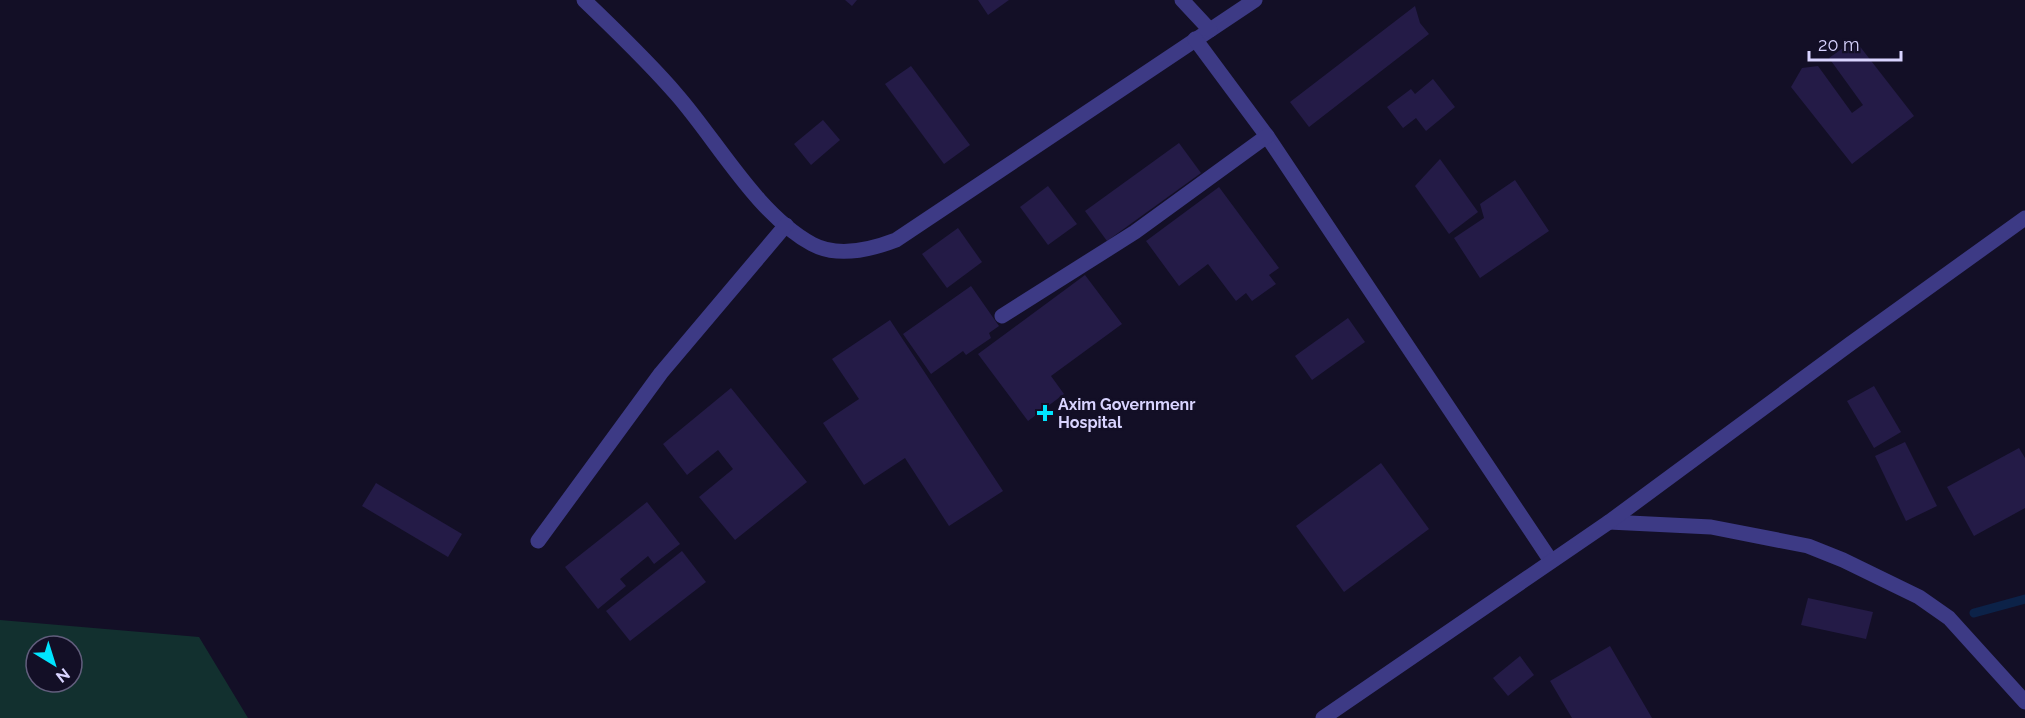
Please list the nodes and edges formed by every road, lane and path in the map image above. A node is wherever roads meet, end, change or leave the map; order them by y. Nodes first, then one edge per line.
1 (584, 0) edge
2 (1182, 0) edge
3 (1255, 0) edge
4 (1210, 30) junction
5 (1195, 39) junction
6 (1267, 136) junction
7 (2025, 218) edge
8 (786, 225) junction
9 (1002, 316) dead end
10 (1609, 522) junction
11 (538, 541) dead end
12 (1551, 561) junction
13 (2025, 702) edge
14 (1323, 718) edge

1 - 8 street
2 - 4 street
3 - 4 street
4 - 5 street
5 - 6 street
5 - 8 street
6 - 9 street
6 - 12 street
7 - 10 street
8 - 11 street
10 - 12 street
10 - 13 street
12 - 14 street

